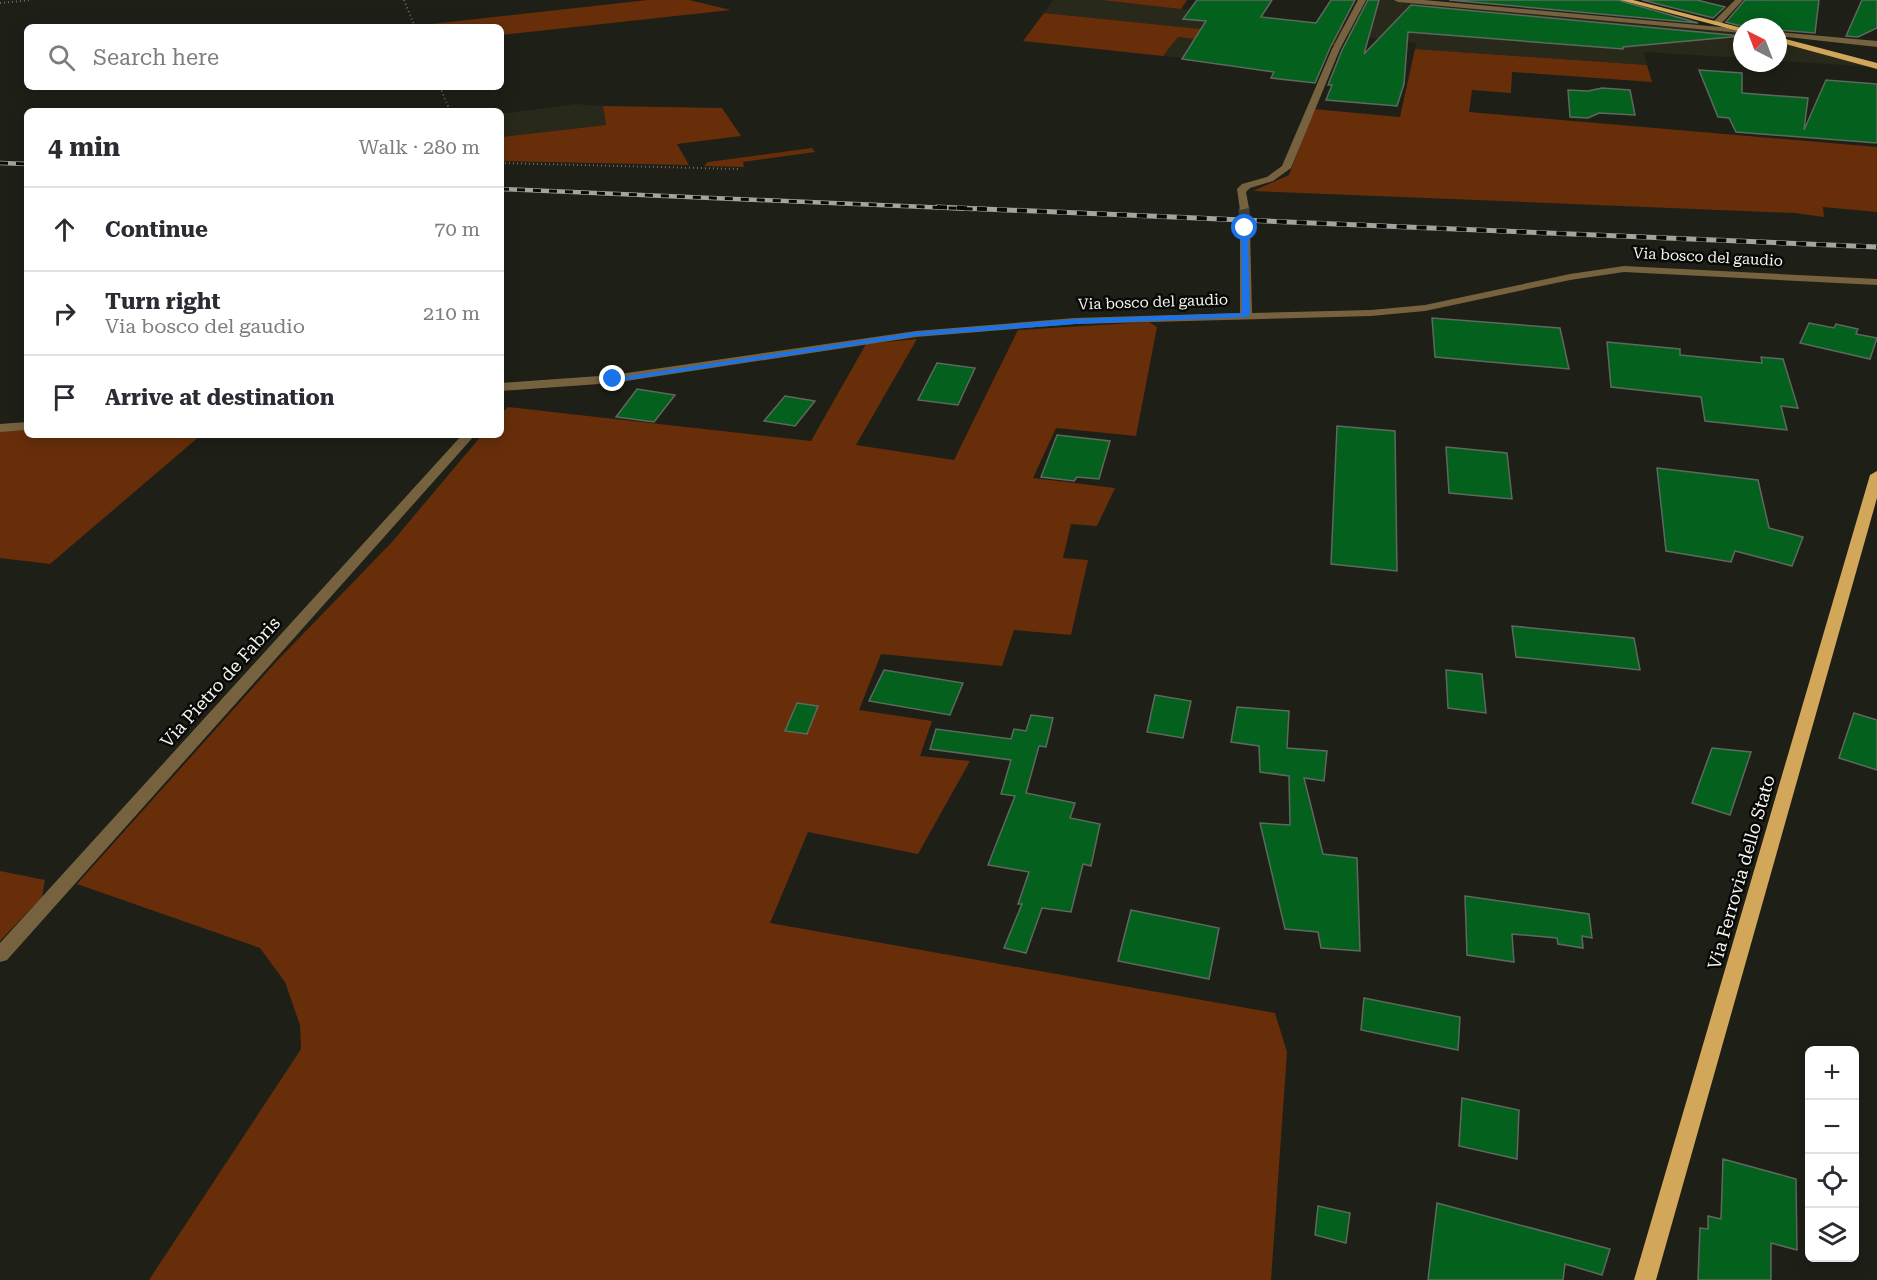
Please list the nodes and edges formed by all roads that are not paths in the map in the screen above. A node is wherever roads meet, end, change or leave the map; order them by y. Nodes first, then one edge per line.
1 (1362, 0) edge
2 (1398, 0) edge
3 (1624, 0) edge
4 (1739, 0) edge
5 (1718, 23) junction
6 (1733, 27) edge
7 (1733, 29) edge
8 (1787, 35) edge
9 (1787, 41) edge
10 (1877, 44) edge
11 (1877, 66) edge
12 (1244, 208) tunnel mouth
13 (1245, 228) tunnel mouth
14 (1877, 282) edge
15 (1246, 315) junction
16 (507, 386) edge
17 (24, 426) edge
18 (0, 428) edge
19 (466, 438) edge
20 (1877, 475) edge
21 (0, 955) edge
22 (1645, 1280) edge

1 - 12 street
2 - 7 street
3 - 5 main road
4 - 5 street
5 - 6 main road
8 - 10 street
9 - 11 main road
13 - 15 street
14 - 15 street, Via bosco del gaudio
15 - 16 street, Via bosco del gaudio
17 - 18 street
19 - 21 street, Via Pietro de Fabris
20 - 22 main road, Via Ferrovia dello Stato

